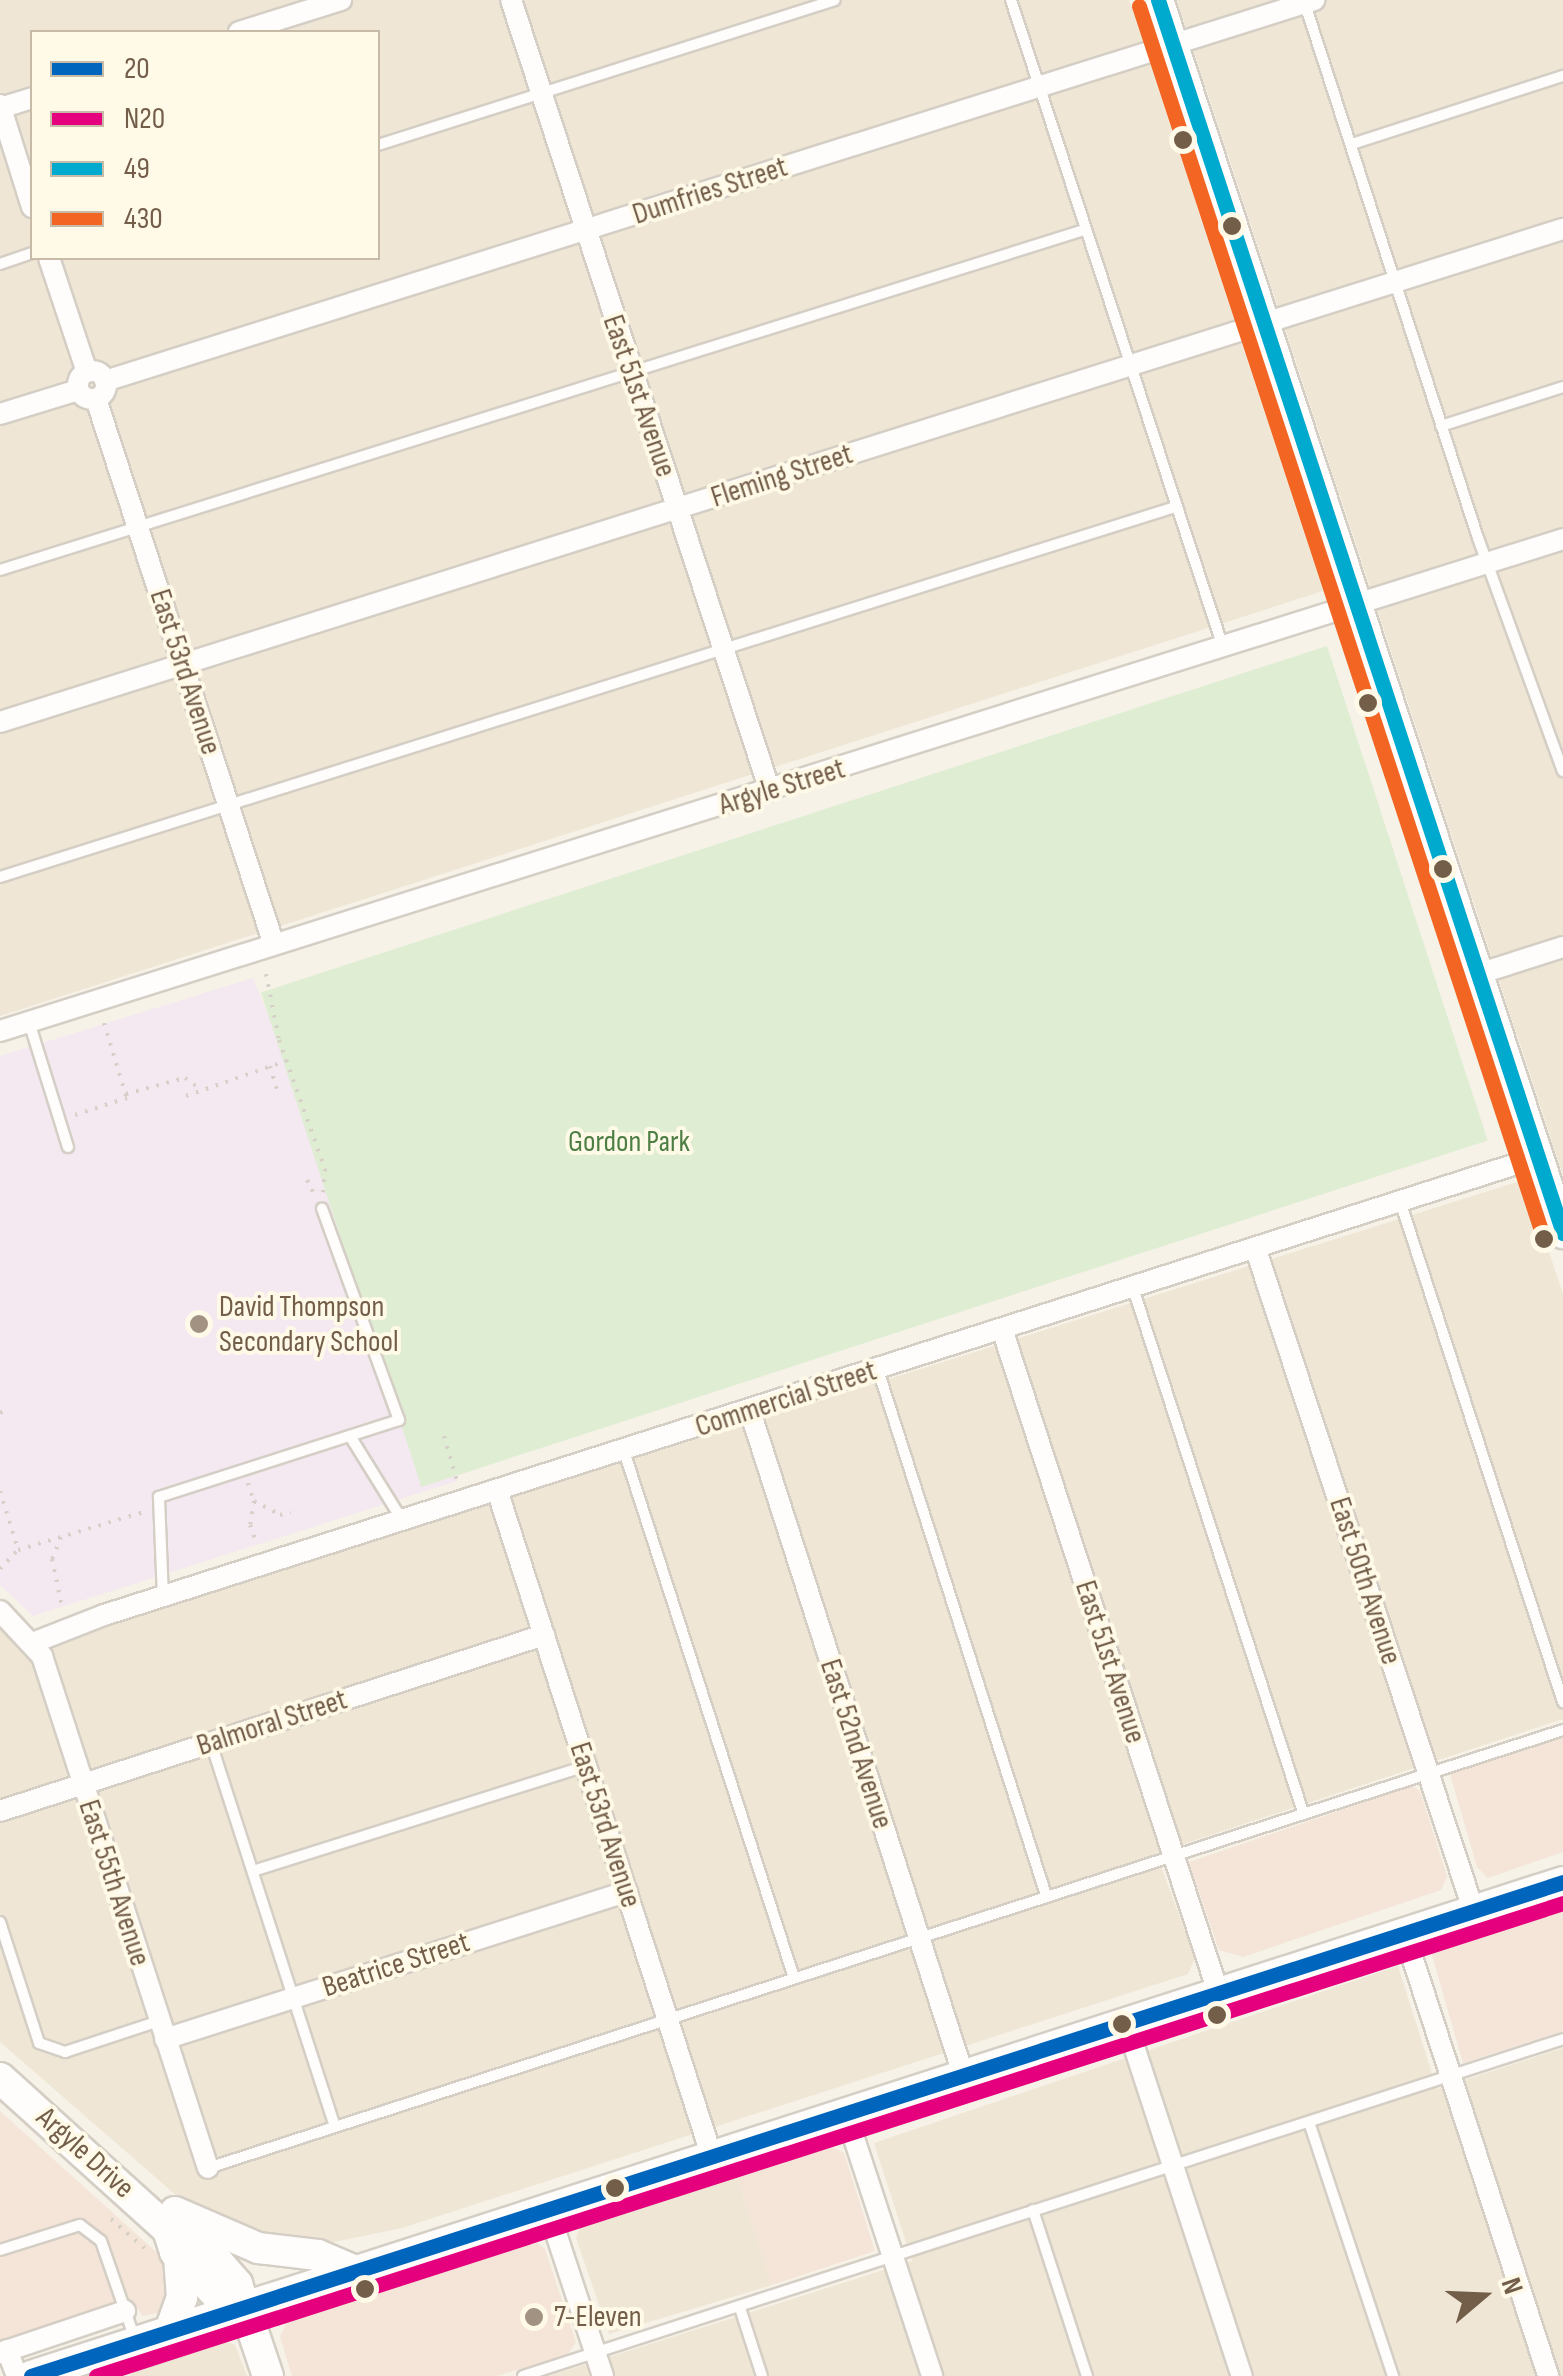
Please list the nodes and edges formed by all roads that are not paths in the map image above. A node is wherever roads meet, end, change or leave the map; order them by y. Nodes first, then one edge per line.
1 (340, 0) edge
2 (512, 0) edge
3 (835, 0) edge
4 (1010, 0) edge
5 (1158, 0) edge
6 (1308, 1) edge
7 (244, 30) edge
8 (1172, 44) junction
9 (1563, 76) edge
10 (1039, 86) junction
11 (543, 93) junction
12 (30, 99) edge
13 (0, 107) edge
14 (380, 144) edge
15 (1352, 144) junction
16 (30, 201) edge
17 (1563, 228) edge
18 (1084, 230) junction
19 (586, 231) junction
20 (30, 255) edge
21 (50, 260) edge
22 (0, 264) edge
23 (1396, 282) junction
24 (1264, 324) junction
25 (1130, 365) junction
26 (630, 370) junction
27 (91, 386) junction
28 (1563, 387) edge
29 (0, 414) edge
30 (1441, 426) junction
31 (1175, 507) junction
32 (677, 509) junction
33 (138, 527) junction
34 (1563, 539) edge
35 (1490, 562) junction
36 (0, 570) edge
37 (1356, 603) junction
38 (1223, 648) junction
39 (723, 650) junction
40 (184, 664) junction
41 (0, 722) edge
42 (1559, 746) edge
43 (1563, 771) edge
44 (770, 791) junction
45 (228, 806) junction
46 (0, 877) edge
47 (274, 945) junction
48 (1563, 947) edge
49 (1478, 974) junction
50 (29, 1022) junction
51 (0, 1031) edge
52 (68, 1147) dead end
53 (1538, 1158) junction
54 (1401, 1204) junction
55 (322, 1208) road end
56 (1563, 1233) edge
57 (1256, 1250) junction
58 (1133, 1288) junction
59 (1002, 1330) junction
60 (878, 1370) junction
61 (750, 1411) junction
62 (350, 1436) junction
63 (624, 1451) junction
64 (498, 1492) junction
65 (403, 1522) junction
66 (164, 1598) junction
67 (0, 1611) edge
68 (544, 1635) junction
69 (36, 1642) junction
70 (1563, 1702) edge
71 (1563, 1730) edge
72 (211, 1743) junction
73 (586, 1766) junction
74 (1428, 1774) junction
75 (82, 1785) junction
76 (0, 1811) edge
77 (1303, 1812) junction
78 (1172, 1855) junction
79 (252, 1871) junction
80 (1563, 1882) edge
81 (626, 1892) junction
82 (1046, 1895) junction
83 (1474, 1912) junction
84 (0, 1922) edge
85 (918, 1935) junction
86 (1405, 1935) junction
87 (793, 1976) junction
88 (1218, 1995) junction
89 (292, 1998) junction
90 (667, 2018) junction
91 (1127, 2025) junction
92 (162, 2030) junction
93 (1563, 2040) edge
94 (1451, 2076) junction
95 (964, 2077) junction
96 (0, 2078) edge
97 (846, 2114) junction
98 (1309, 2122) junction
99 (334, 2126) junction
100 (712, 2157) junction
101 (1173, 2164) junction
102 (208, 2168) joint
103 (140, 2202) junction
104 (548, 2209) junction
105 (1033, 2210) junction
106 (168, 2249) junction
107 (0, 2250) edge
108 (893, 2257) junction
109 (355, 2270) junction
110 (242, 2308) junction
111 (740, 2308) junction
112 (124, 2311) junction
113 (169, 2332) junction
114 (136, 2342) junction
115 (4, 2351) edge
116 (596, 2352) junction
117 (98, 2366) edge
118 (17, 2376) edge
119 (31, 2376) edge
120 (268, 2376) edge
121 (523, 2376) edge
122 (603, 2376) edge
123 (762, 2376) edge
124 (932, 2376) edge
125 (1086, 2376) edge
126 (1242, 2376) edge
127 (1393, 2376) edge
128 (1548, 2376) edge

1 - 7 street
2 - 11 street, East 51st Avenue
3 - 11 lane
4 - 10 lane
5 - 8 street
6 - 8 street, Dumfries Street
6 - 15 lane
8 - 10 street, Dumfries Street
8 - 24 street
9 - 15 lane
10 - 18 lane
10 - 19 street, Dumfries Street
11 - 14 lane
11 - 19 street, East 51st Avenue
12 - 13 street
13 - 16 street
15 - 23 lane
17 - 23 street, Fleming Street
18 - 25 lane
18 - 26 lane
19 - 26 street, East 51st Avenue
19 - 27 street, Dumfries Street
20 - 22 lane
21 - 27 street, East 53rd Avenue
23 - 24 street, Fleming Street
23 - 30 lane
24 - 25 street, Fleming Street
24 - 37 street
25 - 31 lane
25 - 32 street, Fleming Street
26 - 32 street, East 51st Avenue
26 - 33 lane
27 - 29 street, Dumfries Street
27 - 33 street, East 53rd Avenue
28 - 30 lane
30 - 35 lane
31 - 38 lane
31 - 39 lane
32 - 39 street, East 51st Avenue
32 - 40 street, Fleming Street
33 - 36 lane
33 - 40 street, East 53rd Avenue
34 - 35 street, Argyle Street
35 - 37 street, Argyle Street
35 - 42 lane
37 - 38 street, Argyle Street
37 - 49 street
38 - 44 street, Argyle Street
39 - 44 street, East 51st Avenue
39 - 45 lane
40 - 41 street, Fleming Street
40 - 45 street, East 53rd Avenue
42 - 43 lane
44 - 47 street, Argyle Street
45 - 46 lane
45 - 47 street, East 53rd Avenue
47 - 50 street, Argyle Street
48 - 49 street
49 - 53 street
50 - 51 street, Argyle Street
50 - 52 lane
53 - 54 street, Commercial Street
53 - 56 street
54 - 57 street, Commercial Street
54 - 70 lane
55 - 62 lane
57 - 58 street, Commercial Street
57 - 74 street, East 50th Avenue
58 - 59 street, Commercial Street
58 - 77 lane
59 - 60 street, Commercial Street
59 - 78 street, East 51st Avenue
60 - 61 street, Commercial Street
60 - 82 lane
61 - 63 street, Commercial Street
61 - 85 street, East 52nd Avenue
62 - 65 lane
62 - 66 lane
63 - 64 street, Commercial Street
63 - 87 lane
64 - 65 street, Commercial Street
64 - 68 street, East 53rd Avenue
65 - 66 street, Commercial Street
66 - 69 street, Commercial Street
67 - 69 street
68 - 72 street, Balmoral Street
68 - 73 street, East 53rd Avenue
69 - 75 street, East 55th Avenue
71 - 74 lane
72 - 75 street, Balmoral Street
72 - 79 lane
73 - 79 lane
73 - 81 street, East 53rd Avenue
74 - 77 lane
74 - 83 street, East 50th Avenue
75 - 76 street, Balmoral Street
75 - 92 street, East 55th Avenue
77 - 78 lane
78 - 82 lane
78 - 88 street, East 51st Avenue
79 - 89 lane
80 - 83 street
81 - 89 street, Beatrice Street
81 - 90 street, East 53rd Avenue
82 - 85 lane
83 - 86 street
84 - 92 lane
85 - 87 lane
85 - 95 street, East 52nd Avenue
86 - 88 street
86 - 94 street
87 - 90 lane
88 - 91 street
89 - 92 street, Beatrice Street
89 - 99 lane
90 - 99 lane
90 - 100 street, East 53rd Avenue
91 - 95 street
91 - 101 street
92 - 102 street, East 55th Avenue
93 - 94 lane
94 - 98 lane
94 - 128 street
95 - 97 street
96 - 103 street, Argyle Drive
97 - 100 street
97 - 108 street
98 - 101 lane
98 - 127 lane
99 - 102 lane
100 - 104 street
101 - 105 lane
101 - 126 street
103 - 106 street, Argyle Drive
103 - 109 street
104 - 109 street
104 - 116 street
105 - 108 lane
105 - 125 lane
106 - 110 street, Argyle Drive
106 - 113 street
107 - 112 lane
108 - 111 lane
108 - 124 street
109 - 110 street
110 - 113 street
110 - 120 street
111 - 116 lane
111 - 123 lane
112 - 114 lane
112 - 115 street
113 - 114 street
114 - 117 street
115 - 118 street
116 - 121 lane
116 - 122 street
117 - 119 street

